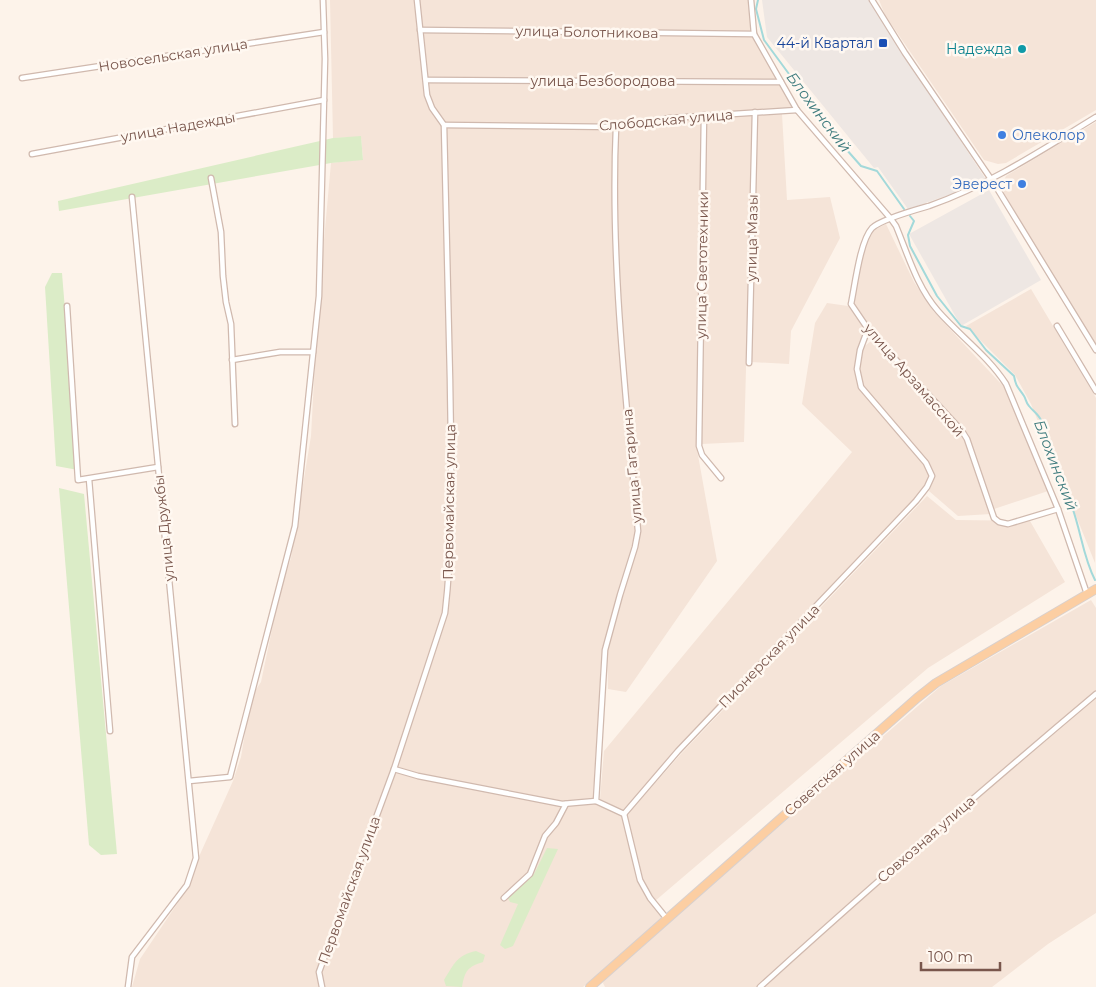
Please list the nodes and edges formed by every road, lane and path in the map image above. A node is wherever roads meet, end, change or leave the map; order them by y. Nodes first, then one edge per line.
1 (323, 0) edge
2 (417, 0) edge
3 (751, 0) edge
4 (872, 0) edge
5 (420, 30) junction
6 (324, 32) junction
7 (754, 34) junction
8 (22, 78) dead end
9 (426, 80) junction
10 (781, 82) junction
11 (324, 100) junction
12 (797, 110) junction
13 (755, 112) junction
14 (704, 115) junction
15 (1096, 117) edge
16 (444, 125) junction
17 (616, 127) junction
18 (32, 154) dead end
19 (211, 178) dead end
20 (992, 179) junction
21 (132, 197) dead end
22 (891, 219) junction
23 (67, 306) dead end
24 (1057, 326) dead end
25 (870, 332) junction
26 (1096, 350) edge
27 (313, 352) junction
28 (232, 360) junction
29 (749, 363) dead end
30 (1096, 391) edge
31 (235, 424) dead end
32 (158, 467) junction
33 (721, 478) dead end
34 (89, 479) junction
35 (1058, 509) junction
36 (1096, 589) edge
37 (1087, 594) junction
38 (1096, 694) edge
39 (110, 731) dead end
40 (394, 769) junction
41 (189, 781) junction
42 (596, 801) junction
43 (566, 804) junction
44 (624, 814) junction
45 (504, 898) dead end
46 (667, 919) junction
47 (128, 987) edge
48 (322, 987) edge
49 (590, 987) edge
50 (760, 987) edge

1 - 6 street
2 - 5 street
3 - 7 street
4 - 20 street
5 - 7 street, улица Болотникова
5 - 9 street
6 - 8 street, Новосельская улица
6 - 11 street
7 - 10 street
9 - 10 street, улица Безбородова
9 - 16 street
10 - 12 street
11 - 18 street, улица Надежды
11 - 27 street
12 - 13 street, Слободская улица
12 - 22 street
13 - 14 street, Слободская улица
13 - 29 street, улица Мазы
14 - 17 street, Слободская улица
14 - 33 street, улица Светотехники
15 - 20 street, улица Арзамасской
16 - 17 street, Слободская улица
16 - 40 street, Первомайская улица
17 - 42 street, улица Гагарина
19 - 28 street
20 - 22 street, улица Арзамасской
20 - 26 street
21 - 32 street, улица Дружбы
22 - 25 street, улица Арзамасской
22 - 35 street
23 - 34 street
24 - 30 street
25 - 35 street, улица Арзамасской
25 - 44 street, Пионерская улица
27 - 28 street
27 - 41 street
28 - 31 street
32 - 34 street
32 - 41 street, улица Дружбы
34 - 39 street
35 - 37 street
36 - 37 main road, Советская улица
37 - 46 main road, Советская улица
38 - 50 street, Совхозная улица
40 - 43 street
40 - 48 street, Первомайская улица
41 - 47 street, улица Дружбы
42 - 43 street
42 - 44 street
43 - 45 street
44 - 46 street
46 - 49 main road, Советская улица

